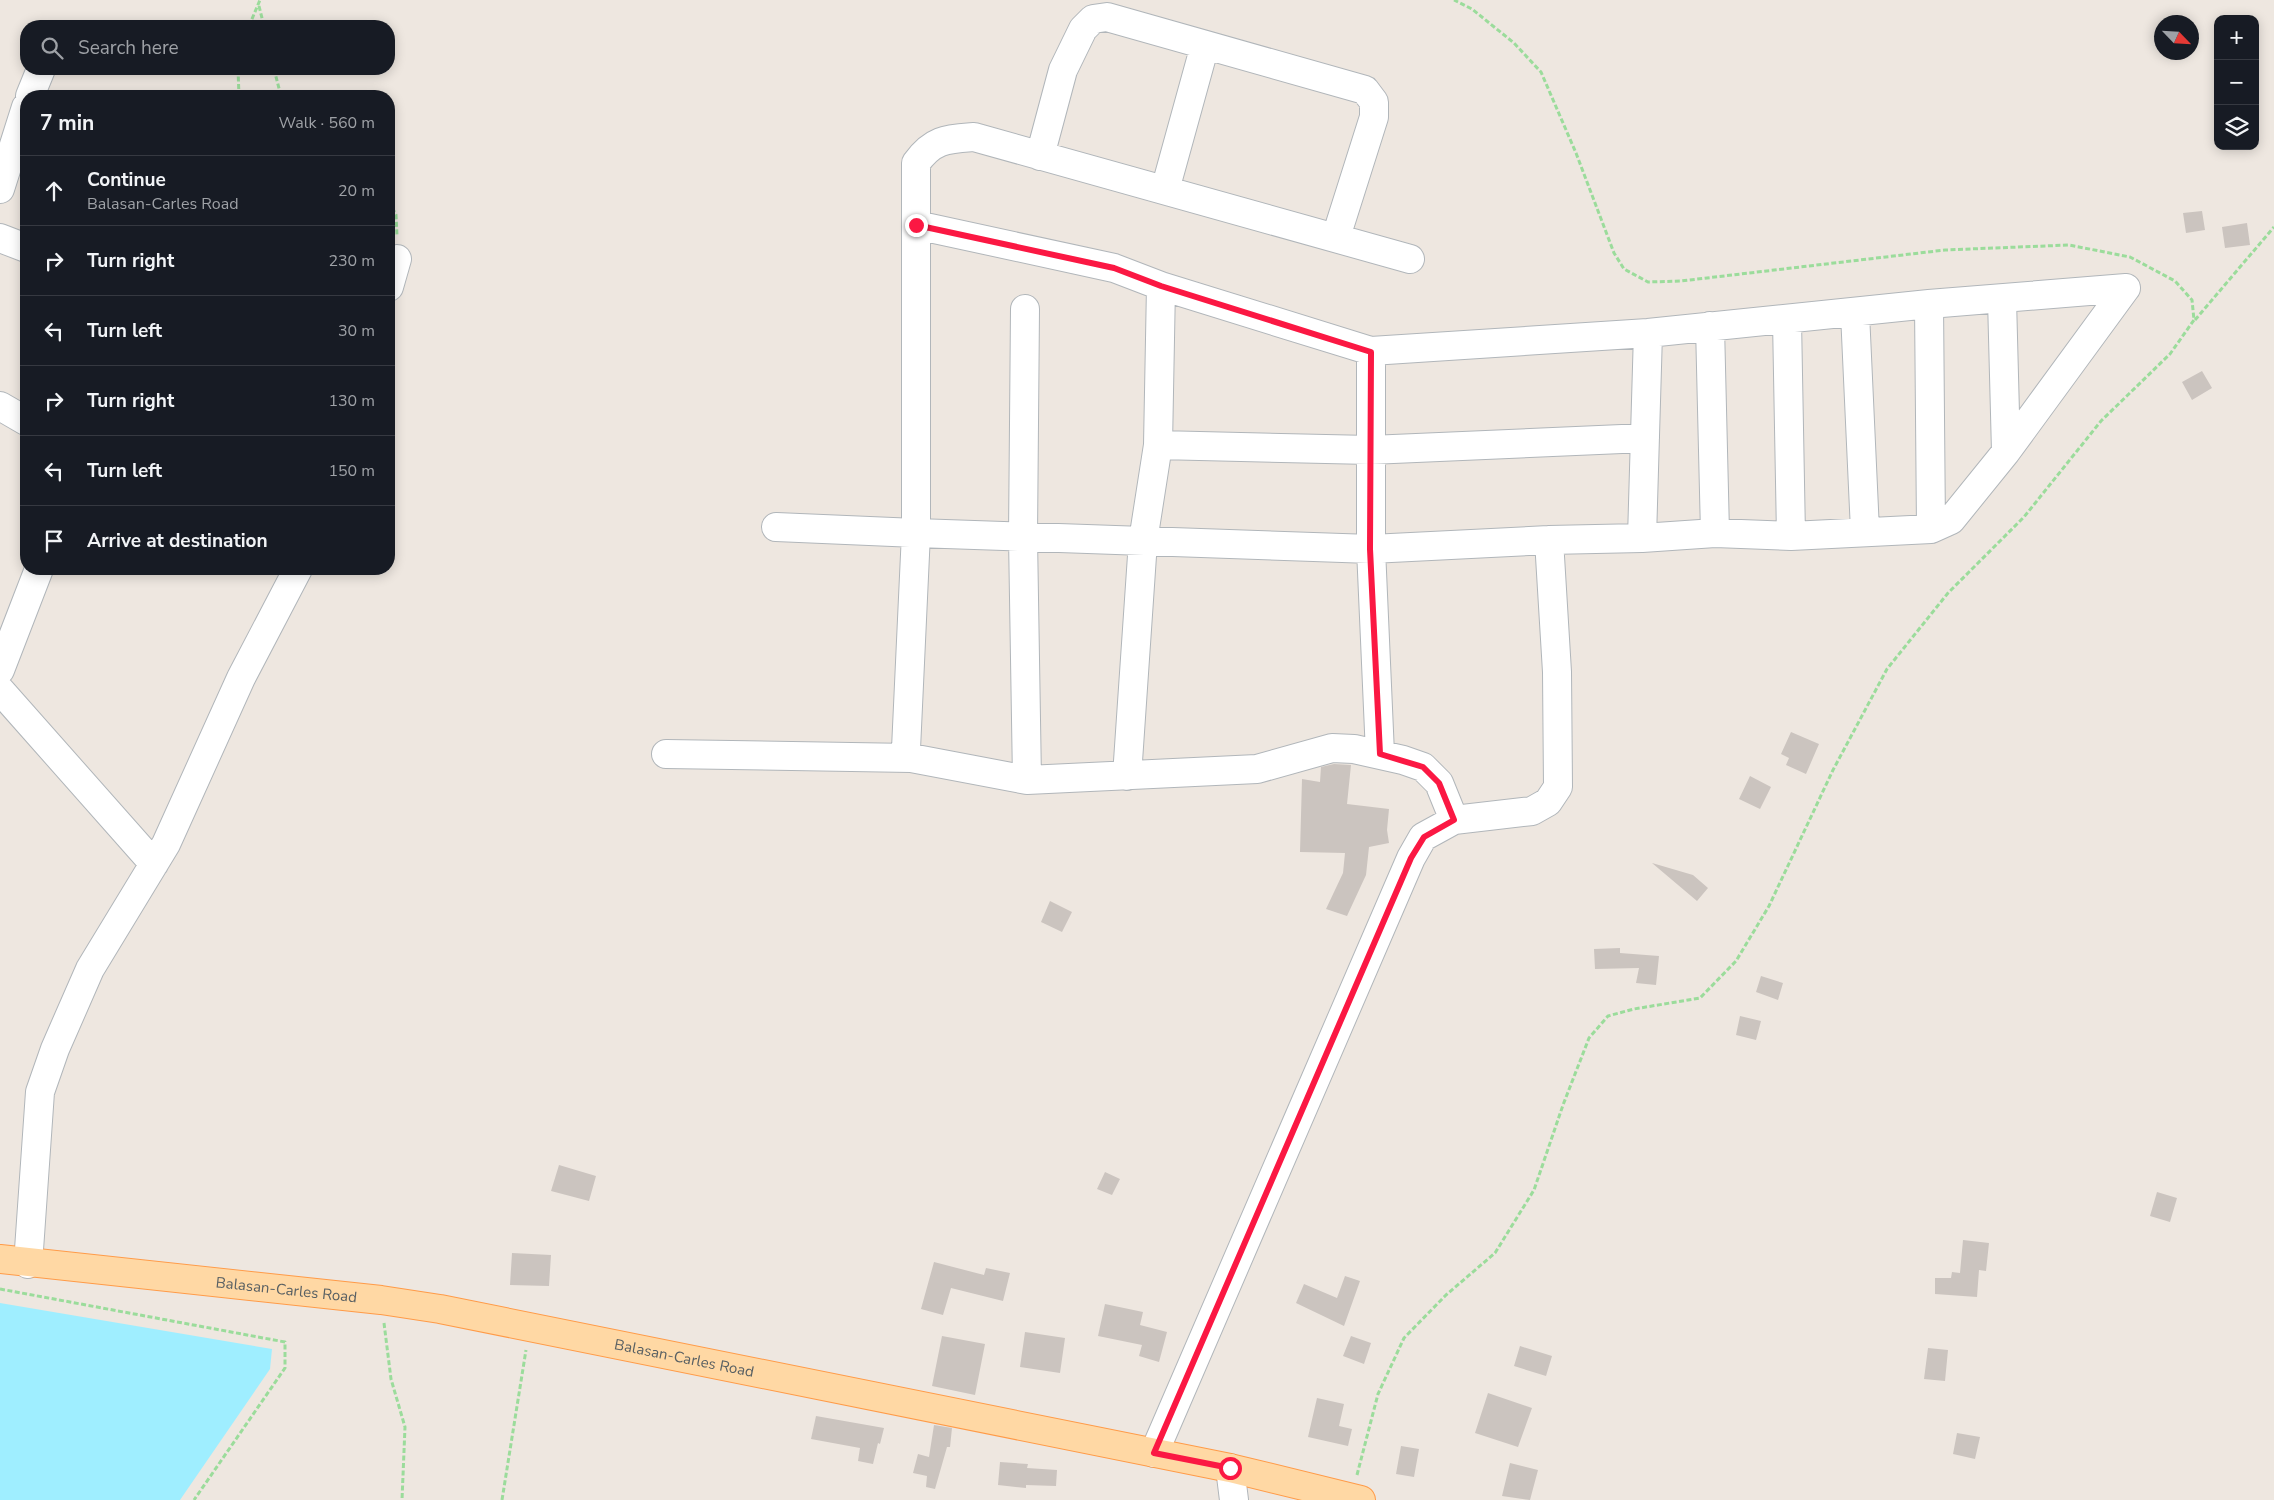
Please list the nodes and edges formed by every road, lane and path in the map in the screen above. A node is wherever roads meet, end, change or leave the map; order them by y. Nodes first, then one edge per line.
1 (260, 0) edge
2 (1454, 0) edge
3 (259, 6) junction
4 (252, 20) edge
5 (262, 20) edge
6 (1205, 45) junction
7 (39, 75) edge
8 (238, 75) edge
9 (276, 75) edge
10 (32, 90) edge
11 (239, 90) edge
12 (279, 90) edge
13 (20, 126) edge
14 (1040, 156) junction
15 (0, 189) edge
16 (1165, 190) junction
17 (395, 213) edge
18 (916, 225) junction
19 (2274, 227) edge
20 (1336, 237) junction
21 (0, 238) edge
22 (20, 246) edge
23 (398, 259) joint
24 (1410, 259) dead end
25 (395, 268) edge
26 (1161, 286) junction
27 (2002, 299) junction
28 (1929, 304) junction
29 (1025, 309) dead end
30 (1855, 313) junction
31 (1787, 320) junction
32 (2194, 320) junction
33 (1710, 326) junction
34 (1648, 333) junction
35 (1371, 352) junction
36 (0, 406) edge
37 (20, 418) edge
38 (1645, 438) junction
39 (1158, 445) junction
40 (1370, 450) junction
41 (2006, 452) junction
42 (776, 527) dead end
43 (1931, 529) junction
44 (1865, 532) junction
45 (916, 533) junction
46 (1715, 533) junction
47 (1023, 536) junction
48 (1791, 536) junction
49 (1642, 538) junction
50 (1549, 540) junction
51 (1142, 541) junction
52 (1370, 549) junction
53 (37, 575) edge
54 (295, 575) edge
55 (0, 670) edge
56 (0, 690) edge
57 (666, 754) dead end
58 (1380, 754) junction
59 (911, 758) junction
60 (1127, 776) junction
61 (1027, 780) junction
62 (1454, 820) junction
63 (154, 864) junction
64 (0, 1259) edge
65 (28, 1264) junction
66 (0, 1289) edge
67 (381, 1300) junction
68 (529, 1327) junction
69 (1154, 1453) junction
70 (1230, 1468) junction
71 (1357, 1499) edge
72 (194, 1500) edge
73 (402, 1500) edge
74 (502, 1500) edge
75 (1234, 1500) edge

1 - 3 path
2 - 32 path
3 - 4 path
3 - 5 path
6 - 14 street
6 - 16 street
6 - 20 street
7 - 10 street
8 - 11 path
9 - 12 path
13 - 15 street
14 - 16 street
14 - 18 street
16 - 20 street
17 - 23 path
18 - 26 street
18 - 45 street
19 - 32 path
20 - 24 street
21 - 22 street
23 - 25 street
26 - 35 street
26 - 39 street
27 - 28 street
27 - 41 street
27 - 41 street
28 - 30 street
28 - 43 street
29 - 47 street
30 - 31 street
30 - 44 street
31 - 33 street
31 - 48 street
32 - 71 path
33 - 34 street
33 - 46 street
34 - 35 street
34 - 38 street
35 - 40 street
36 - 37 street
38 - 40 street
38 - 49 street
39 - 40 street
39 - 51 street
40 - 52 street
41 - 43 street
42 - 45 street
43 - 44 street
44 - 48 street
45 - 47 street
45 - 59 street
46 - 48 street
46 - 49 street
47 - 51 street
47 - 61 street
49 - 50 street
50 - 52 street
50 - 62 street
51 - 52 street
51 - 60 street
52 - 58 street
53 - 55 street
54 - 63 street
56 - 63 street
57 - 59 street
58 - 60 street
58 - 62 street
59 - 61 street
60 - 61 street
62 - 69 street
63 - 65 street
64 - 65 main road, Balasan-Carles Road
65 - 67 main road, Balasan-Carles Road
66 - 72 path
67 - 68 main road, Balasan-Carles Road
67 - 73 path
68 - 69 main road, Balasan-Carles Road
68 - 74 path
69 - 70 main road, Balasan-Carles Road
70 - 71 main road, Balasan-Carles Road
70 - 75 street

